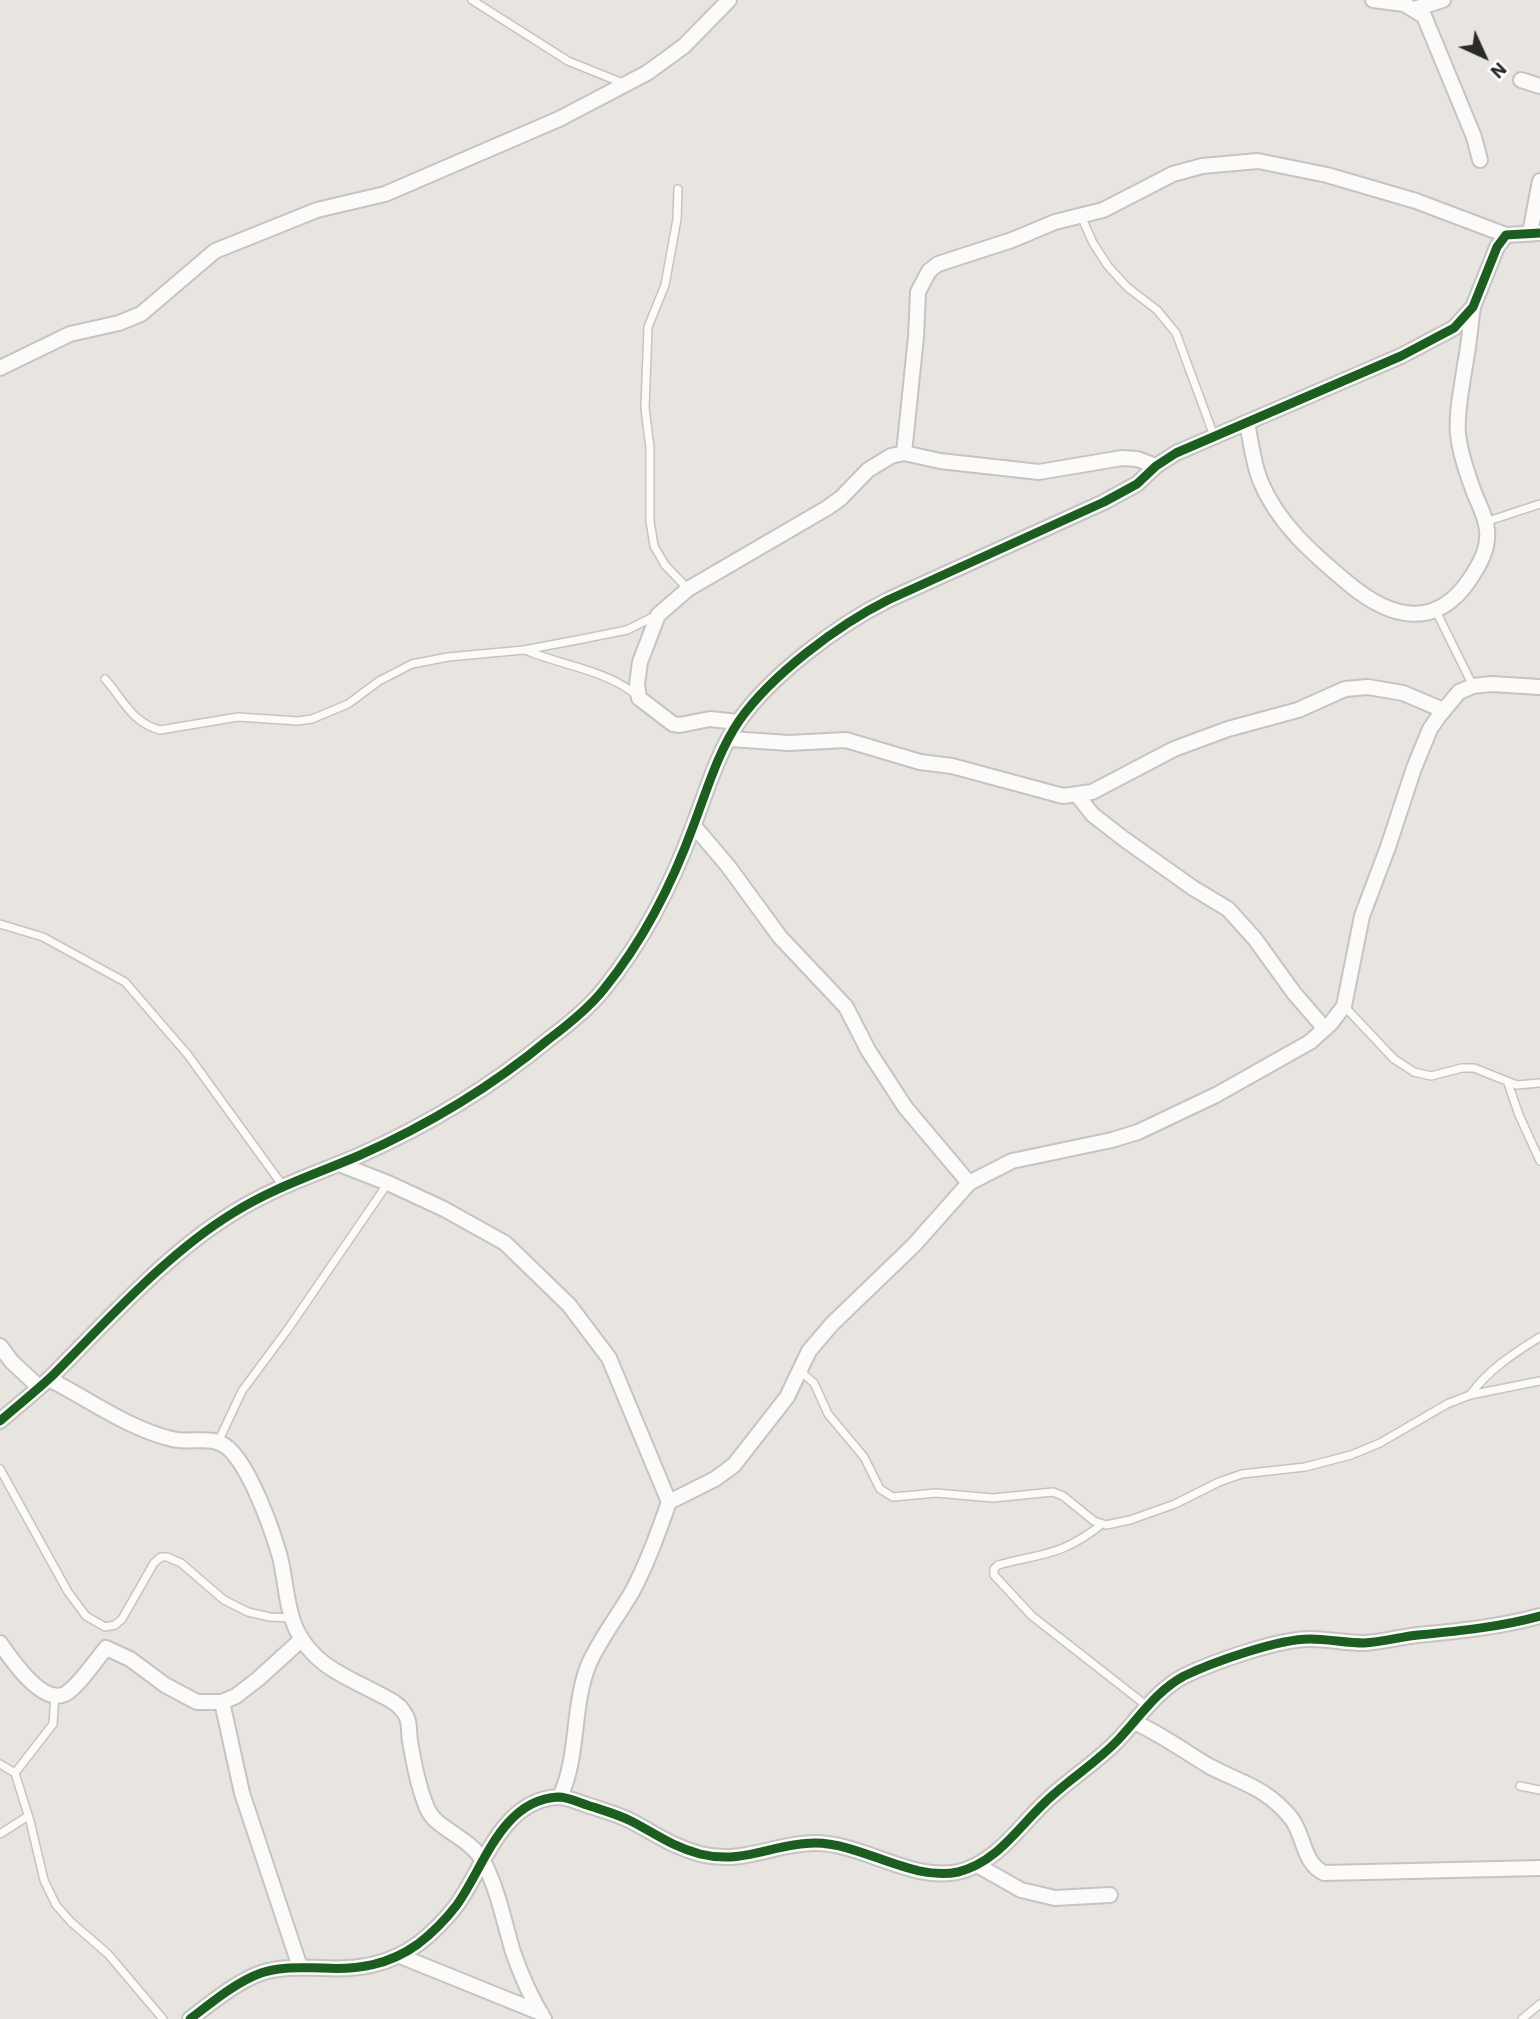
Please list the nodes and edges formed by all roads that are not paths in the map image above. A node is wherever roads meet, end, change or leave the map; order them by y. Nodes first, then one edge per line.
1 (472, 0) edge
2 (729, 0) edge
3 (1373, 0) edge
4 (1443, 0) edge
5 (1414, 9) junction
6 (1521, 80) dead end
7 (626, 85) junction
8 (1540, 86) edge
9 (1480, 160) dead end
10 (1540, 181) edge
11 (678, 189) dead end
12 (1081, 215) junction
13 (1535, 233) edge
14 (1506, 235) junction
15 (1473, 307) junction
16 (0, 368) edge
17 (1247, 423) junction
18 (1214, 436) junction
19 (904, 453) junction
20 (1156, 466) junction
21 (1540, 504) edge
22 (1485, 522) junction
23 (688, 589) junction
24 (1436, 611) junction
25 (658, 615) junction
26 (524, 650) junction
27 (105, 679) dead end
28 (1473, 686) junction
29 (1540, 687) edge
30 (639, 698) junction
31 (1443, 710) junction
32 (738, 722) junction
33 (730, 739) junction
34 (1077, 795) junction
35 (694, 826) junction
36 (0, 925) edge
37 (1344, 1006) junction
38 (1325, 1029) junction
39 (1508, 1083) junction
40 (1540, 1083) edge
41 (1540, 1161) edge
42 (339, 1164) junction
43 (388, 1183) junction
44 (969, 1183) junction
45 (283, 1186) junction
46 (1540, 1337) edge
47 (0, 1346) edge
48 (800, 1371) junction
49 (1540, 1381) edge
50 (44, 1383) junction
51 (1470, 1395) junction
52 (0, 1421) edge
53 (218, 1442) junction
54 (0, 1469) edge
55 (669, 1502) junction
56 (1102, 1524) junction
57 (1540, 1616) edge
58 (292, 1618) junction
59 (105, 1628) junction
60 (302, 1639) junction
61 (0, 1643) edge
62 (106, 1648) junction
63 (55, 1695) junction
64 (222, 1702) junction
65 (1147, 1706) junction
66 (1134, 1722) junction
67 (0, 1764) edge
68 (15, 1773) junction
69 (1520, 1786) dead end
70 (1540, 1790) edge
71 (560, 1797) junction
72 (28, 1816) junction
73 (0, 1834) edge
74 (483, 1861) junction
75 (977, 1865) junction
76 (1540, 1868) edge
77 (1110, 1895) dead end
78 (400, 1956) junction
79 (300, 1967) junction
80 (1540, 2004) edge
81 (542, 2016) edge
82 (163, 2019) edge
83 (190, 2019) edge
84 (1522, 2019) edge

1 - 7 lane
2 - 7 street
3 - 5 street
4 - 5 street
5 - 9 street
6 - 8 street
7 - 16 street
10 - 13 street
11 - 23 lane
12 - 14 street
12 - 18 lane
12 - 19 street
13 - 14 street
14 - 15 street
15 - 17 street
15 - 22 street
17 - 18 street
17 - 24 street
18 - 20 street
19 - 20 street
19 - 23 street
20 - 32 street
21 - 22 lane
22 - 24 street
23 - 25 street
24 - 28 lane
25 - 26 lane
25 - 30 street
26 - 27 lane
26 - 30 lane
28 - 29 street
28 - 31 street
30 - 32 street
31 - 34 street
31 - 37 street
32 - 33 street
33 - 34 street
33 - 35 street
34 - 38 street
35 - 42 street
35 - 44 street
36 - 45 lane
37 - 38 street
37 - 39 lane
38 - 44 street
39 - 40 lane
39 - 41 lane
42 - 43 street
42 - 45 street
43 - 53 lane
43 - 55 street
44 - 48 street
45 - 50 street
46 - 51 lane
47 - 50 street
48 - 55 street
48 - 56 lane
49 - 51 lane
50 - 52 street
50 - 53 street
51 - 56 lane
53 - 58 street
54 - 59 lane
55 - 71 street
56 - 65 lane
57 - 65 street
58 - 59 lane
58 - 60 street
59 - 62 lane
60 - 64 street
60 - 74 street
61 - 63 street
62 - 63 street
62 - 64 street
63 - 68 lane
64 - 79 street
65 - 66 street
66 - 75 street
66 - 76 street
67 - 68 lane
68 - 72 lane
69 - 70 lane
71 - 74 street
71 - 75 street
72 - 73 lane
72 - 82 lane
74 - 78 street
74 - 81 street
75 - 77 street
78 - 79 street
78 - 81 street
79 - 83 street
80 - 84 lane

